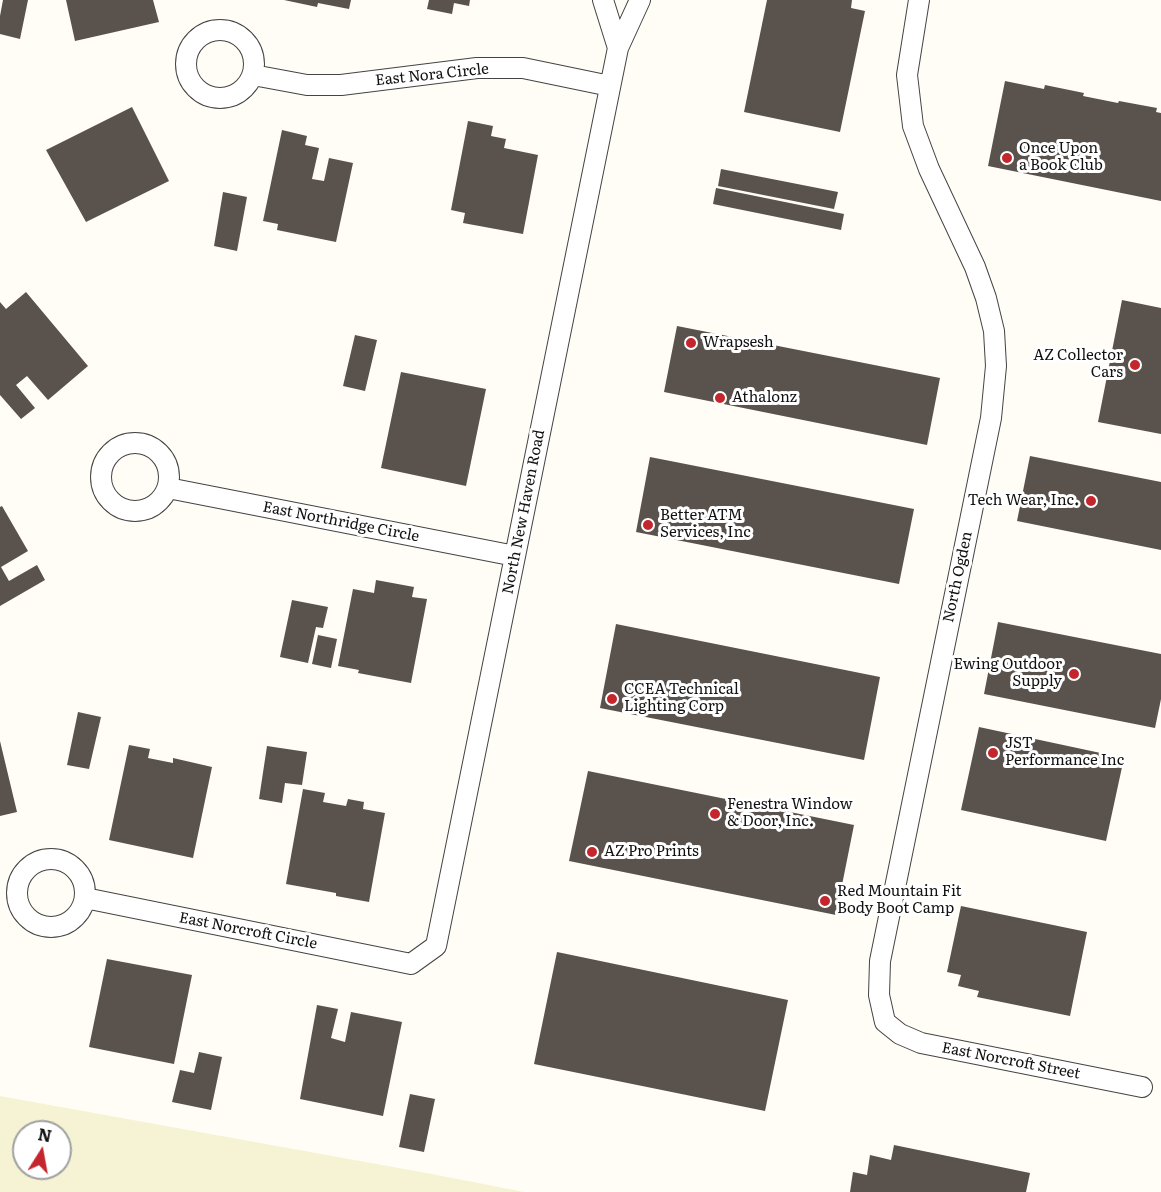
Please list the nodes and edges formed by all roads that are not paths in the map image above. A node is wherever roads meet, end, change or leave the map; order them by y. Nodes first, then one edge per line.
1 (603, 0) edge
2 (640, 0) edge
3 (919, 0) edge
4 (618, 48) junction
5 (254, 75) dead end
6 (610, 86) junction
7 (168, 488) dead end
8 (515, 556) junction
9 (85, 898) dead end
10 (411, 964) joint
11 (885, 1022) joint
12 (1142, 1087) dead end

1 - 4 street, North New Haven Road
2 - 4 street, North New Haven Road
3 - 11 street, North Ogden
4 - 6 street, North New Haven Road
5 - 6 street, East Nora Circle
6 - 8 street, North New Haven Road
7 - 8 street, East Northridge Circle
8 - 10 street, North New Haven Road
9 - 10 street, East Norcroft Circle
11 - 12 street, East Norcroft Street

